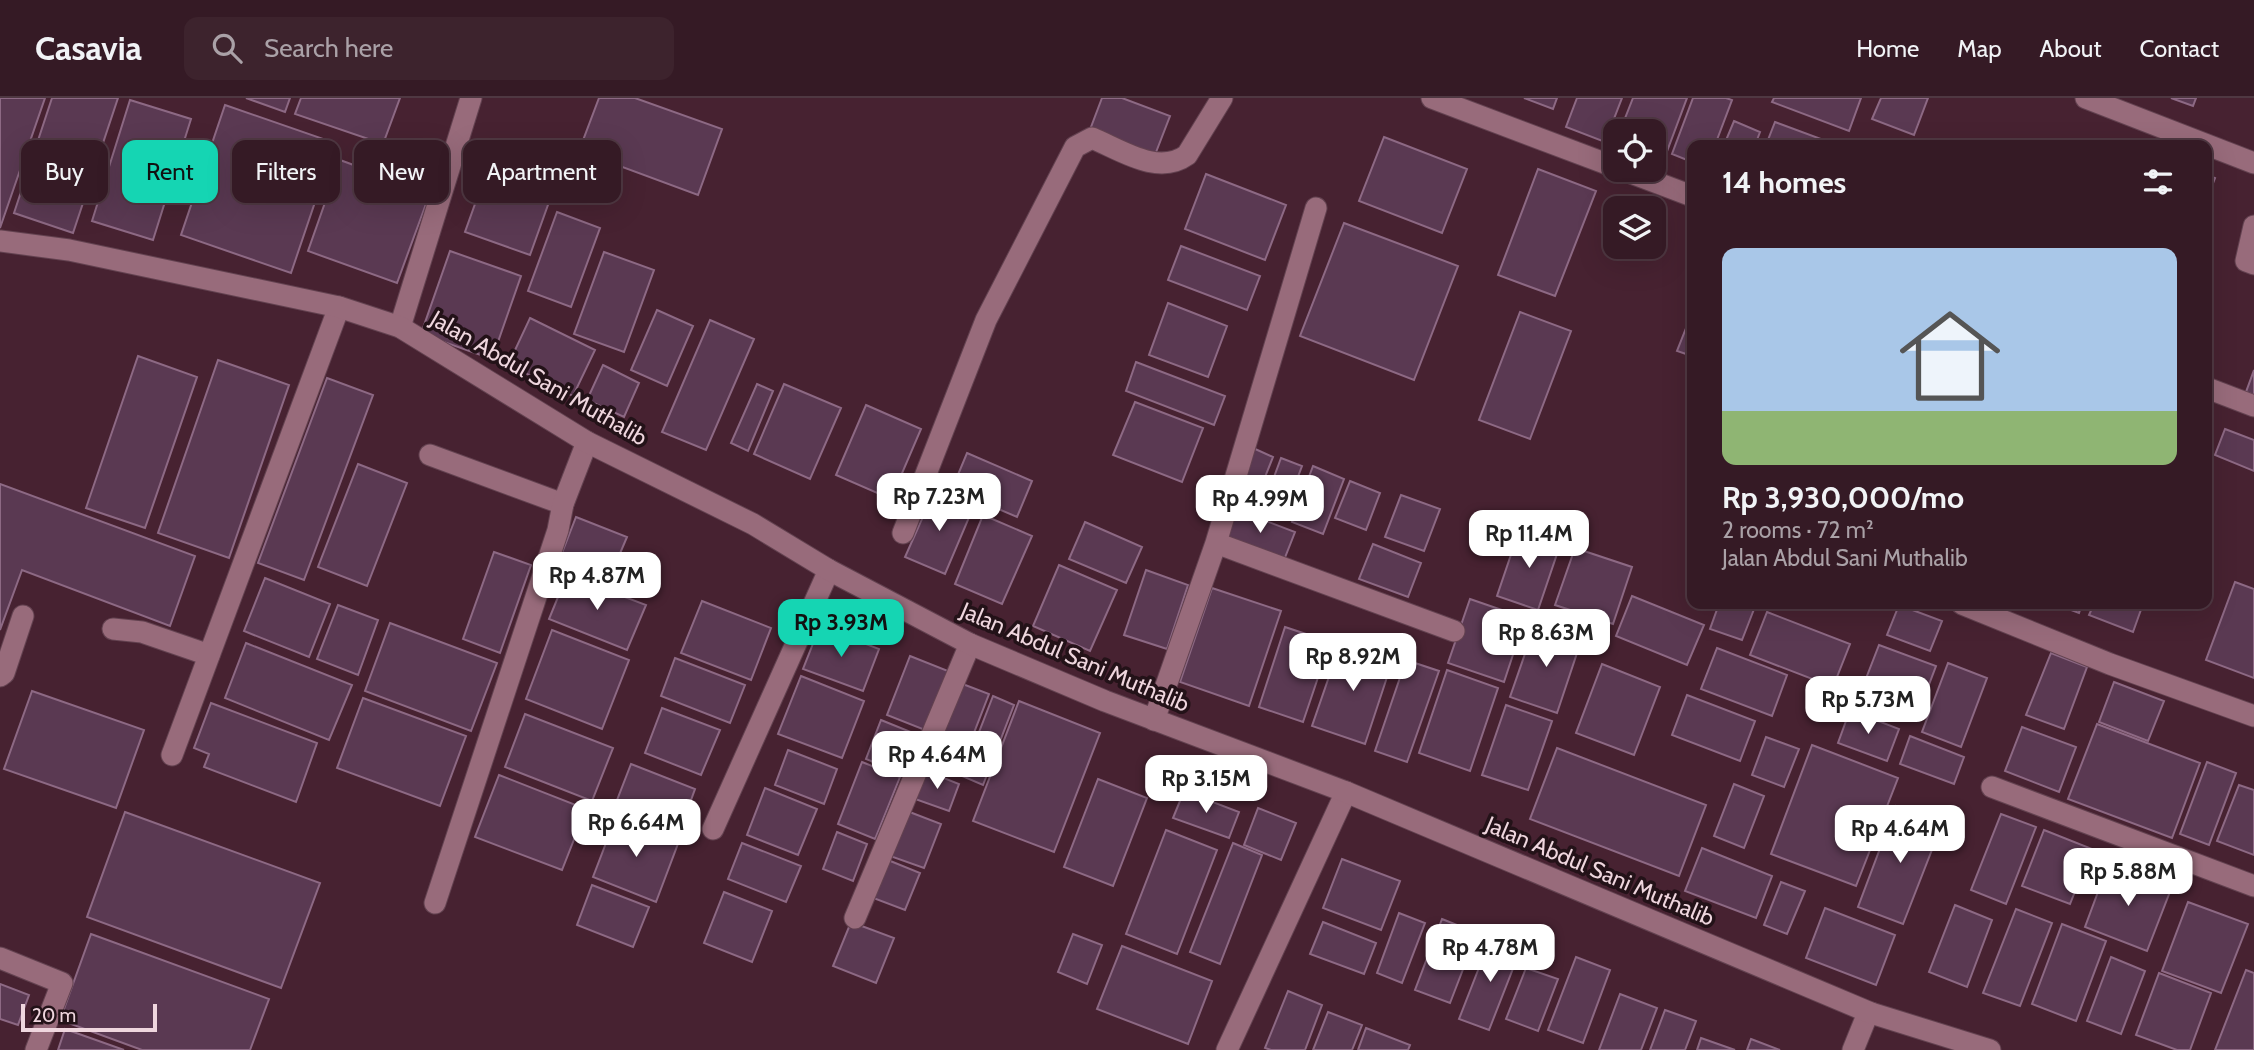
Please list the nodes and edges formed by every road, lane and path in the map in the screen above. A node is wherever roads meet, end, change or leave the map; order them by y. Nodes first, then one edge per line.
1 (1222, 98) edge
2 (1432, 98) edge
3 (2086, 98) edge
4 (467, 99) edge
5 (2195, 140) edge
6 (2212, 147) edge
7 (1603, 162) edge
8 (2254, 163) edge
9 (1655, 182) edge
10 (1687, 194) edge
11 (1316, 208) dead end
12 (2254, 226) edge
13 (0, 241) edge
14 (2250, 262) edge
15 (339, 307) junction
16 (400, 327) junction
17 (2212, 390) edge
18 (2254, 406) edge
19 (587, 442) junction
20 (429, 455) dead end
21 (563, 504) junction
22 (904, 533) dead end
23 (1216, 543) junction
24 (829, 570) junction
25 (1974, 609) edge
26 (23, 616) dead end
27 (113, 629) dead end
28 (1454, 631) dead end
29 (970, 644) junction
30 (209, 655) junction
31 (0, 676) edge
32 (2254, 716) edge
33 (1154, 720) junction
34 (172, 755) dead end
35 (1992, 787) dead end
36 (1346, 792) junction
37 (713, 829) dead end
38 (2254, 886) edge
39 (435, 902) dead end
40 (855, 918) dead end
41 (0, 958) edge
42 (1871, 1013) junction
43 (36, 1050) edge
44 (1227, 1050) edge
45 (1853, 1050) edge
46 (1990, 1050) edge

1 - 22 street
2 - 7 street
3 - 5 street
4 - 16 street
6 - 8 street
9 - 10 street
11 - 23 street
12 - 14 street
13 - 15 street, Jalan Abdul Sani Muthalib
15 - 16 street, Jalan Abdul Sani Muthalib
15 - 30 street
16 - 19 street, Jalan Abdul Sani Muthalib
17 - 18 street
19 - 21 street
19 - 24 street, Jalan Abdul Sani Muthalib
20 - 21 street
21 - 39 street
23 - 28 street
23 - 33 street
24 - 29 street, Jalan Abdul Sani Muthalib
24 - 37 street
25 - 32 street
26 - 31 street
27 - 30 street
29 - 33 street, Jalan Abdul Sani Muthalib
29 - 40 street
30 - 34 street
33 - 36 street, Jalan Abdul Sani Muthalib
35 - 38 street
36 - 42 street, Jalan Abdul Sani Muthalib
36 - 44 street
41 - 43 street
42 - 45 street
42 - 46 street, Jalan Abdul Sani Muthalib

